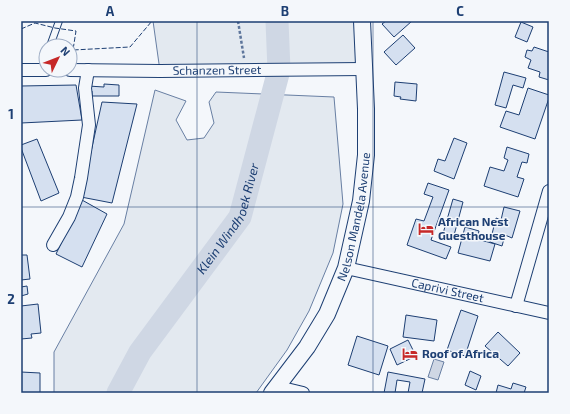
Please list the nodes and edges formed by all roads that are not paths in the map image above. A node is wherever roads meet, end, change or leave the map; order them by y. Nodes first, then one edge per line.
1 (59, 21) edge
2 (362, 21) edge
3 (53, 38) edge
4 (364, 69) junction
5 (21, 70) edge
6 (38, 70) edge
7 (78, 70) edge
8 (88, 70) junction
9 (549, 191) edge
10 (53, 245) dead end
11 (346, 268) junction
12 (516, 306) junction
13 (549, 313) edge
14 (275, 390) edge
15 (303, 393) edge

1 - 3 lane
2 - 4 main road, Nelson Mandela Avenue
4 - 8 street, Schanzen Street
4 - 11 main road, Nelson Mandela Avenue
5 - 6 street
7 - 8 street, Schanzen Street
8 - 10 street
9 - 12 street
11 - 12 street, Caprivi Street
11 - 14 main road, Nelson Mandela Avenue
12 - 13 street, Caprivi Street
14 - 15 street

